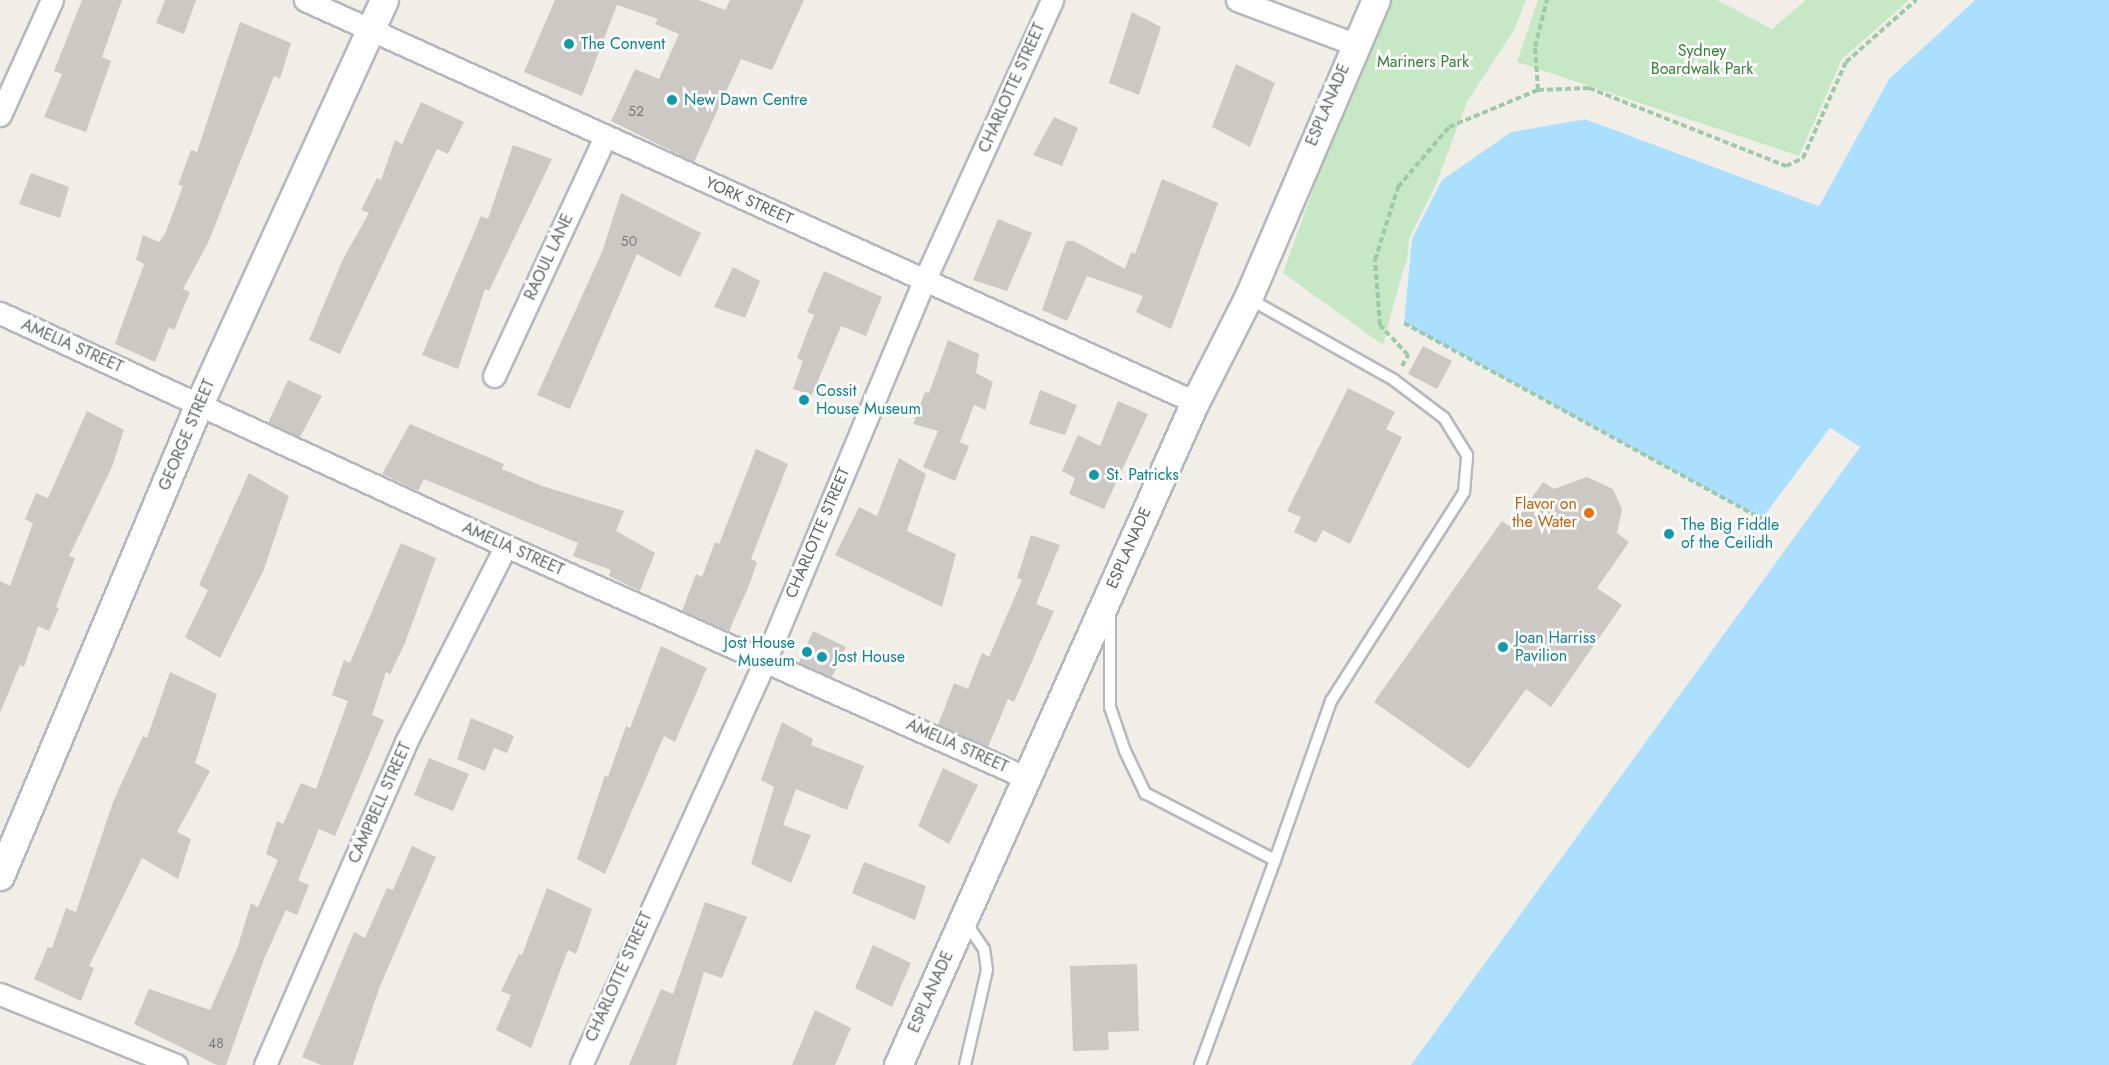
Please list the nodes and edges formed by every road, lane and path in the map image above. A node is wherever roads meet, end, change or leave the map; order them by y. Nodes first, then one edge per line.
1 (52, 0) edge
2 (305, 0) edge
3 (384, 0) edge
4 (1052, 0) edge
5 (1237, 0) edge
6 (1376, 0) edge
7 (1547, 0) edge
8 (1916, 0) edge
9 (370, 29) junction
10 (1354, 44) junction
11 (1538, 90) junction
12 (0, 115) edge
13 (605, 137) junction
14 (925, 279) junction
15 (1248, 298) junction
16 (0, 313) edge
17 (1404, 323) dead end
18 (494, 376) dead end
19 (1395, 380) junction
20 (1195, 402) junction
21 (199, 404) junction
22 (1762, 519) dead end
23 (506, 546) junction
24 (1109, 591) junction
25 (765, 662) junction
26 (1029, 779) junction
27 (1275, 860) junction
28 (0, 876) edge
29 (960, 926) junction
30 (0, 994) edge
31 (176, 1065) edge
32 (265, 1065) edge
33 (581, 1065) edge
34 (898, 1065) edge
35 (965, 1065) edge
36 (1200, 1065) edge

1 - 12 street
2 - 9 street, YORK STREET
3 - 9 street, GEORGE STREET
4 - 14 street, CHARLOTTE STREET
5 - 10 street
6 - 10 street, ESPLANADE
7 - 11 path
8 - 11 path
9 - 13 street, YORK STREET
9 - 21 street, GEORGE STREET
10 - 15 street, ESPLANADE
11 - 19 path
13 - 14 street, YORK STREET
13 - 18 street, RAOUL LANE
14 - 20 street, YORK STREET
14 - 25 street, CHARLOTTE STREET
15 - 19 lane
15 - 20 street, ESPLANADE
16 - 21 street, AMELIA STREET
17 - 22 path
19 - 27 lane
20 - 24 street, ESPLANADE
21 - 23 street, AMELIA STREET
21 - 28 street, GEORGE STREET
23 - 25 street, AMELIA STREET
23 - 32 street, CAMPBELL STREET
24 - 26 street, ESPLANADE
24 - 27 lane
25 - 26 street, AMELIA STREET
25 - 33 street, CHARLOTTE STREET
26 - 29 street, ESPLANADE
27 - 36 lane
29 - 34 street, ESPLANADE
29 - 35 lane
30 - 31 street

